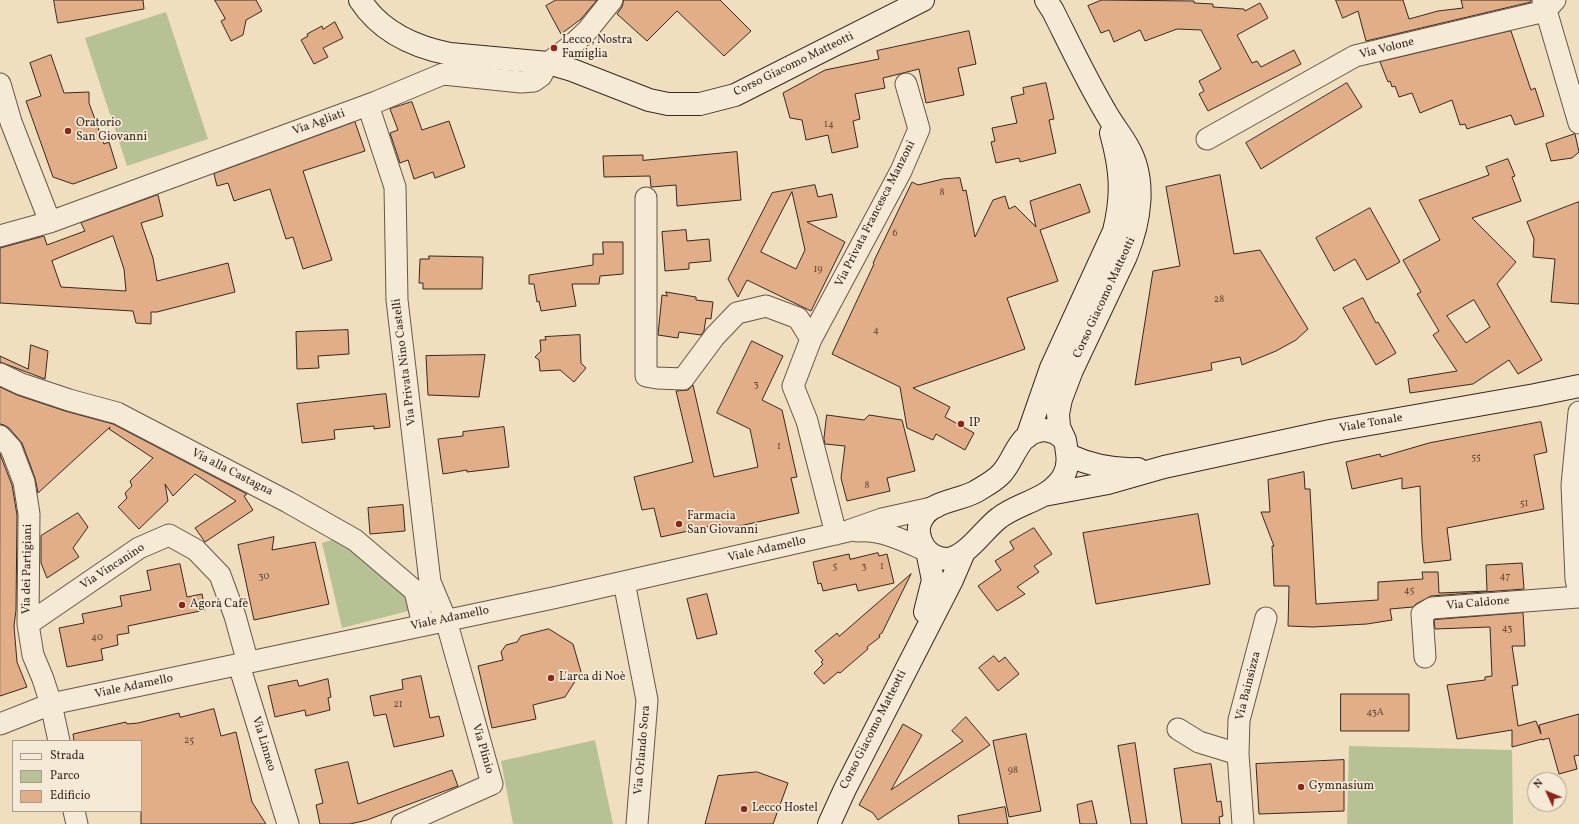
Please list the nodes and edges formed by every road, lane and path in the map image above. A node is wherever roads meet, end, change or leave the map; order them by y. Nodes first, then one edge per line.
1 (360, 0) edge
2 (612, 0) edge
3 (923, 0) edge
4 (1046, 0) edge
5 (1548, 4) edge
6 (548, 63) junction
7 (0, 84) edge
8 (906, 84) dead end
9 (368, 105) junction
10 (1105, 113) junction
11 (1579, 123) edge
12 (1207, 139) dead end
13 (646, 198) dead end
14 (50, 222) junction
15 (0, 236) edge
16 (811, 339) junction
17 (0, 374) edge
18 (1579, 386) edge
19 (1579, 412) edge
20 (0, 436) edge
21 (1027, 436) junction
22 (1066, 448) junction
23 (1164, 467) junction
24 (1575, 485) edge
25 (1044, 495) junction
26 (936, 507) junction
27 (842, 532) junction
28 (927, 551) junction
29 (964, 552) junction
30 (624, 582) junction
31 (1578, 587) edge
32 (1266, 618) dead end
33 (446, 620) junction
34 (28, 624) junction
35 (423, 625) junction
36 (921, 637) junction
37 (1425, 657) dead end
38 (243, 664) junction
39 (51, 704) junction
40 (0, 724) edge
41 (1178, 729) dead end
42 (59, 740) edge
43 (1238, 754) junction
44 (74, 812) edge
45 (77, 824) edge
46 (288, 824) edge
47 (402, 824) edge
48 (637, 824) edge
49 (829, 824) edge
50 (1243, 824) edge

1 - 6 main road, Corso Giacomo Matteotti
2 - 6 street, Via Agliati
3 - 6 main road, Corso Giacomo Matteotti
4 - 10 main road, Corso Giacomo Matteotti
5 - 11 street
5 - 12 street, Via Volone
6 - 9 street, Via Agliati
7 - 14 street
8 - 16 street, Via Privata Francesca Manzoni
9 - 14 street, Via Agliati
9 - 33 street, Via Privata Nino Castelli
10 - 21 main road, Corso Giacomo Matteotti
10 - 22 main road, Corso Giacomo Matteotti
13 - 16 street
14 - 15 street, Via Agliati
16 - 27 street, Via Privata Francesca Manzoni
17 - 35 street, Via alla Castagna
18 - 23 main road, Viale Tonale
19 - 24 street, Via Caldone
20 - 34 street, Via dei Partigiani
21 - 22 main road, Viale Tonale
21 - 26 main road, Corso Giacomo Matteotti
22 - 23 main road, Viale Tonale
22 - 25 main road
23 - 25 main road, Viale Tonale
24 - 31 street, Via Caldone
25 - 29 main road
26 - 27 street, Viale Adamello
26 - 28 main road, Corso Giacomo Matteotti
27 - 28 street, Viale Adamello
27 - 30 street, Viale Adamello
28 - 29 main road
28 - 36 main road, Corso Giacomo Matteotti
29 - 36 main road, Corso Giacomo Matteotti
30 - 33 street, Viale Adamello
30 - 48 street, Via Orlando Sora
31 - 37 street, Via Caldone
32 - 43 street, Via Bainsizza
33 - 35 street, Viale Adamello
33 - 47 street, Via Plinio
34 - 38 street, Via Vincanino
34 - 39 street, Via dei Partigiani
35 - 38 street, Viale Adamello
36 - 49 main road, Corso Giacomo Matteotti
38 - 39 street, Viale Adamello
38 - 46 street, Via Linneo
39 - 40 street, Viale Adamello
39 - 42 street, Via dei Partigiani
41 - 43 street
43 - 50 street, Via Bainsizza
44 - 45 street

